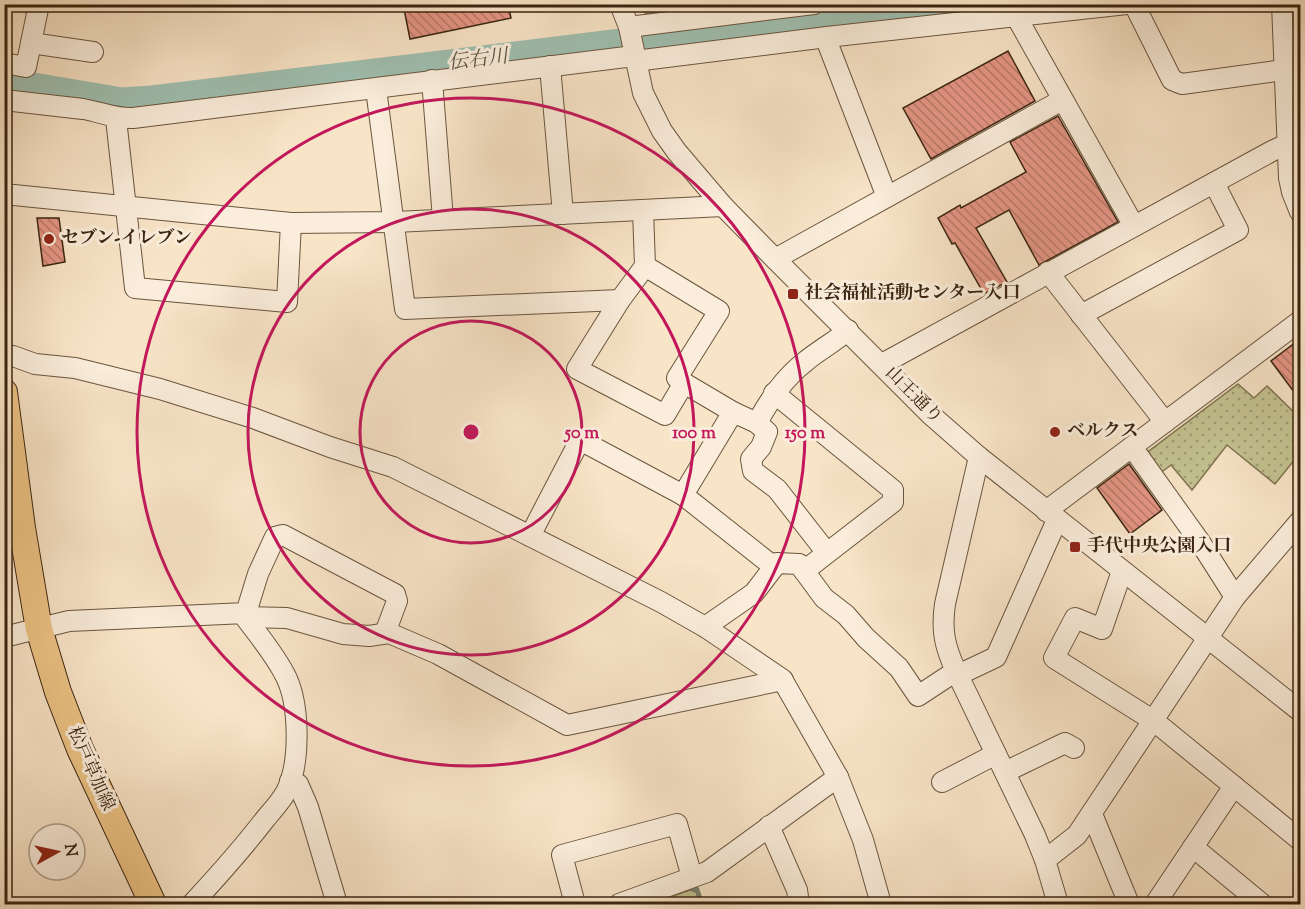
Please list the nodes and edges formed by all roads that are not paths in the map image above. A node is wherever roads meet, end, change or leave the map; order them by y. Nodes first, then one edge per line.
1 (39, 4) edge
2 (620, 4) edge
3 (1127, 4) edge
4 (1134, 4) edge
5 (1282, 4) edge
6 (804, 5) edge
7 (1016, 16) junction
8 (629, 29) junction
9 (827, 37) junction
10 (32, 43) junction
11 (93, 52) dead end
12 (634, 56) junction
13 (4, 63) edge
14 (550, 66) junction
15 (1284, 70) junction
16 (432, 80) junction
17 (376, 89) junction
18 (4, 100) edge
19 (1062, 100) junction
20 (116, 119) junction
21 (1294, 143) edge
22 (1214, 183) junction
23 (4, 195) edge
24 (887, 197) junction
25 (723, 206) junction
26 (127, 207) junction
27 (643, 210) junction
28 (1300, 212) edge
29 (563, 214) junction
30 (443, 219) junction
31 (394, 222) junction
32 (291, 223) junction
33 (1134, 226) junction
34 (775, 259) junction
35 (645, 266) junction
36 (1048, 272) junction
37 (620, 300) junction
38 (1081, 315) junction
39 (1300, 321) edge
40 (848, 330) junction
41 (4, 356) edge
42 (882, 364) junction
43 (684, 383) junction
44 (4, 392) edge
45 (774, 393) junction
46 (733, 412) junction
47 (1165, 422) junction
48 (757, 423) junction
49 (7, 427) edge
50 (1132, 447) junction
51 (979, 457) junction
52 (683, 495) junction
53 (4, 515) edge
54 (1052, 515) junction
55 (1300, 521) edge
56 (530, 536) junction
57 (827, 553) junction
58 (774, 567) junction
59 (804, 571) junction
60 (1122, 571) junction
61 (1235, 597) junction
62 (245, 614) junction
63 (705, 627) junction
64 (39, 628) junction
65 (385, 633) junction
66 (4, 637) edge
67 (1208, 639) junction
68 (957, 673) junction
69 (783, 680) junction
70 (1300, 711) edge
71 (1154, 721) junction
72 (1074, 748) dead end
73 (1000, 763) junction
74 (838, 777) junction
75 (290, 781) junction
76 (942, 782) dead end
77 (1234, 786) junction
78 (1092, 814) junction
79 (769, 826) junction
80 (1300, 840) edge
81 (1193, 847) junction
82 (1045, 860) junction
83 (692, 877) junction
84 (153, 904) edge
85 (192, 904) edge
86 (337, 904) edge
87 (575, 904) edge
88 (619, 904) edge
89 (799, 904) edge
90 (881, 904) edge
91 (1058, 904) edge
92 (1129, 904) edge
93 (1155, 904) edge
94 (1262, 904) edge

1 - 10 street
2 - 8 street, 山王通り
3 - 7 street
4 - 15 street
5 - 15 street
6 - 8 street
7 - 9 street
7 - 19 street
8 - 12 street, 山王通り
9 - 12 street
9 - 24 street
10 - 11 street
10 - 13 street
12 - 14 street
12 - 25 street, 山王通り
14 - 16 street
14 - 29 street
15 - 21 street
16 - 17 street
16 - 30 street
17 - 20 street
17 - 31 street
18 - 20 street
19 - 24 street
19 - 33 street
20 - 26 street
21 - 22 street
21 - 28 street
22 - 33 street
22 - 38 street
23 - 26 street
24 - 34 street
25 - 27 street
25 - 34 street, 山王通り
26 - 32 street
26 - 32 street
27 - 29 street
27 - 35 street
29 - 30 street
30 - 31 street
31 - 32 street
31 - 37 street
33 - 36 street
34 - 40 street, 山王通り
35 - 37 street
35 - 43 street
36 - 38 street
36 - 42 street
37 - 43 street
38 - 47 street
39 - 47 street
40 - 42 street, 山王通り
40 - 45 street
41 - 56 street
42 - 51 street, 山王通り
43 - 46 street
44 - 49 main road, 松戸草加線
45 - 48 street
45 - 57 street
46 - 48 street
46 - 52 street
47 - 50 street
48 - 57 street
49 - 64 main road, 松戸草加線
50 - 54 street
50 - 61 street
51 - 54 street, 山王通り
51 - 68 street
52 - 56 street
52 - 58 street
53 - 64 main road, 松戸草加線
54 - 60 street, 山王通り
54 - 68 street
55 - 61 street
56 - 63 street
57 - 59 street
58 - 59 street
58 - 63 street
59 - 68 street
60 - 67 street, 山王通り
60 - 71 street
61 - 67 street
62 - 64 street
62 - 65 street
62 - 65 street
62 - 75 street
63 - 69 street
64 - 66 street
64 - 84 main road, 松戸草加線
65 - 69 street
67 - 70 street, 山王通り
67 - 71 street
68 - 73 street
69 - 74 street
71 - 77 street
71 - 78 street
72 - 73 street
73 - 76 street
73 - 82 street
74 - 79 street
74 - 90 street
75 - 85 street
75 - 86 street
77 - 80 street
77 - 81 street
78 - 82 street
78 - 92 street
79 - 83 street
79 - 89 street
81 - 93 street
81 - 94 street
82 - 91 street
83 - 87 street
83 - 88 street

